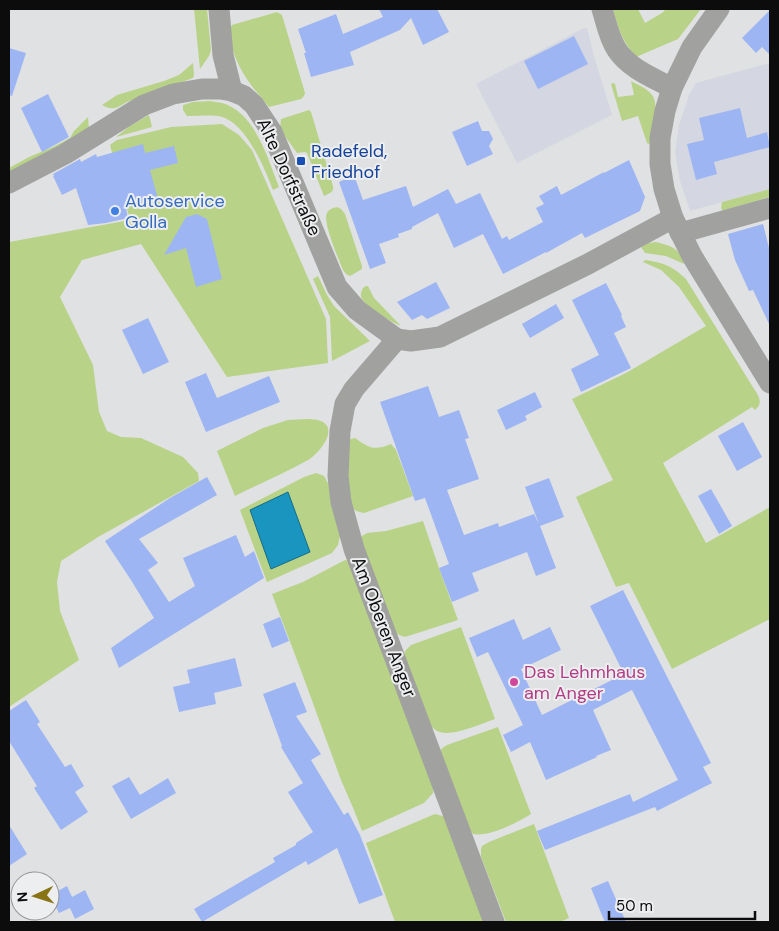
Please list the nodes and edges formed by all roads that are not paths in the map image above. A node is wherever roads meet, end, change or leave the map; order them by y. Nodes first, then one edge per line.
1 (219, 9) edge
2 (602, 9) edge
3 (719, 9) edge
4 (672, 88) junction
5 (232, 91) junction
6 (9, 183) edge
7 (770, 208) edge
8 (676, 226) junction
9 (397, 339) junction
10 (770, 383) edge
11 (494, 922) edge

1 - 5 street
2 - 4 street
3 - 4 street
4 - 8 street
5 - 6 street, Alte Dorfstraße
5 - 9 street, Alte Dorfstraße
7 - 8 street
8 - 9 street
8 - 10 street
9 - 11 street, Am Oberen Anger

